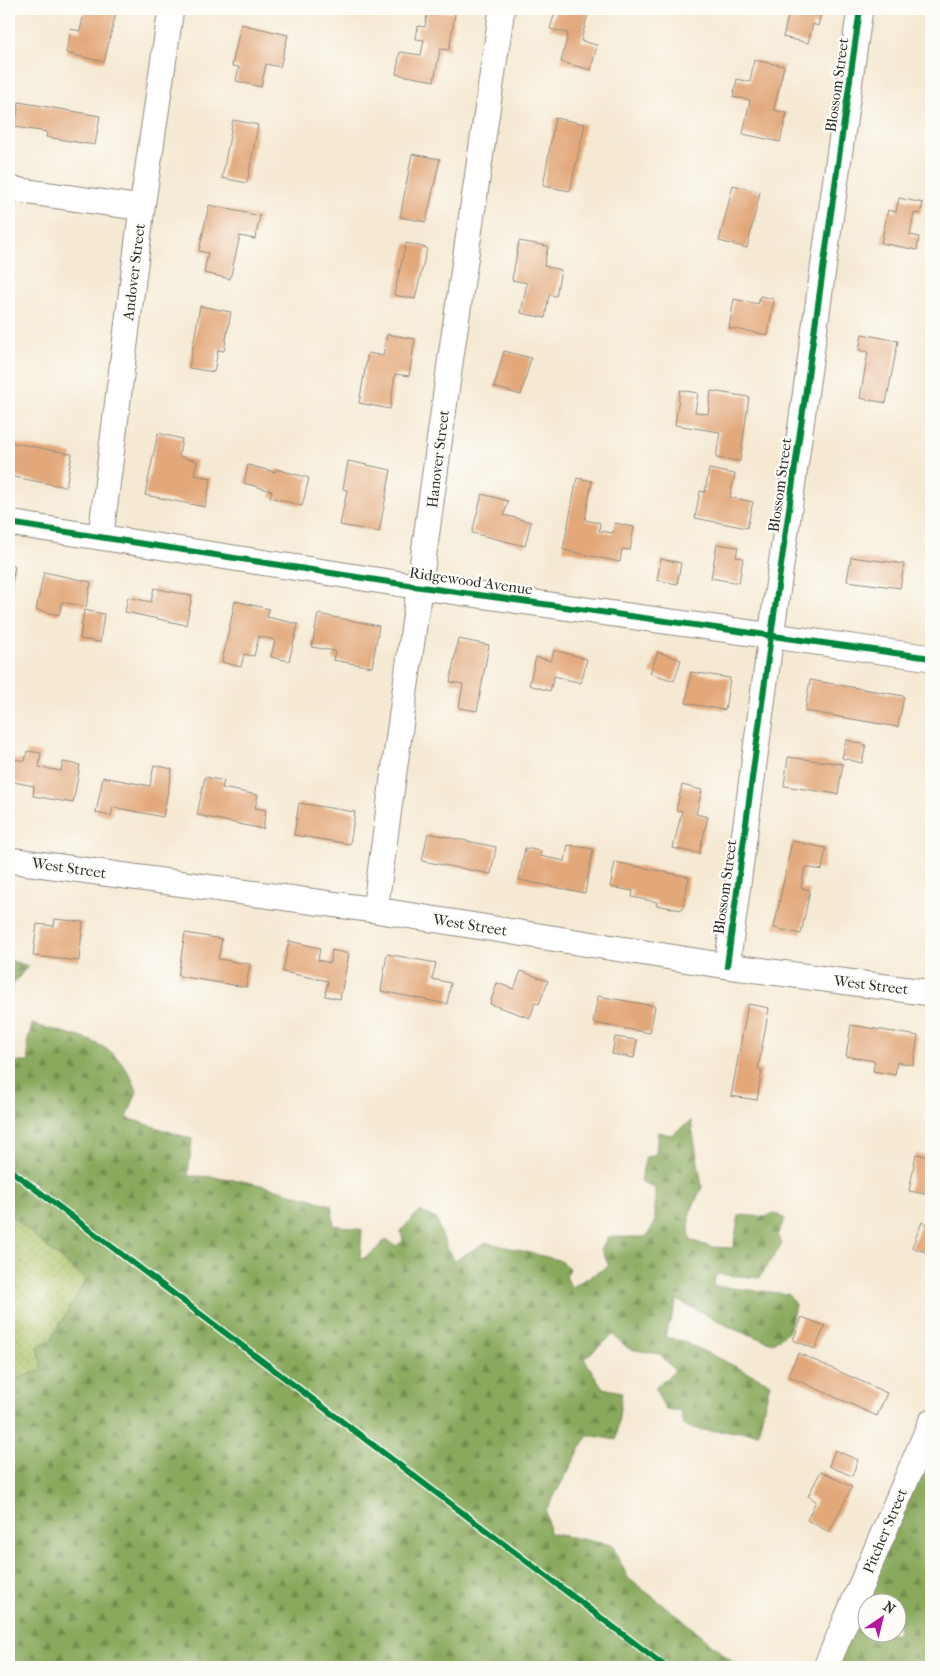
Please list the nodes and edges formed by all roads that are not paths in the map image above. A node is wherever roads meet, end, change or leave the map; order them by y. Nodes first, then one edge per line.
1 (171, 9) edge
2 (502, 9) edge
3 (860, 9) edge
4 (9, 189) edge
5 (142, 208) junction
6 (9, 523) edge
7 (101, 535) junction
8 (421, 587) junction
9 (771, 636) junction
10 (931, 658) edge
11 (9, 860) edge
12 (375, 910) junction
13 (727, 966) junction
14 (931, 993) edge
15 (931, 1422) edge
16 (826, 1667) edge

1 - 5 street, Andover Street
2 - 8 street, Hanover Street
3 - 9 street, Blossom Street
4 - 5 street
5 - 7 street, Andover Street
6 - 7 street, Ridgewood Avenue
7 - 8 street, Ridgewood Avenue
8 - 9 street, Ridgewood Avenue
8 - 12 street, Hanover Street
9 - 10 street, Ridgewood Avenue
9 - 13 street, Blossom Street
11 - 12 street, West Street
12 - 13 street, West Street
13 - 14 street, West Street
15 - 16 street, Pitcher Street

